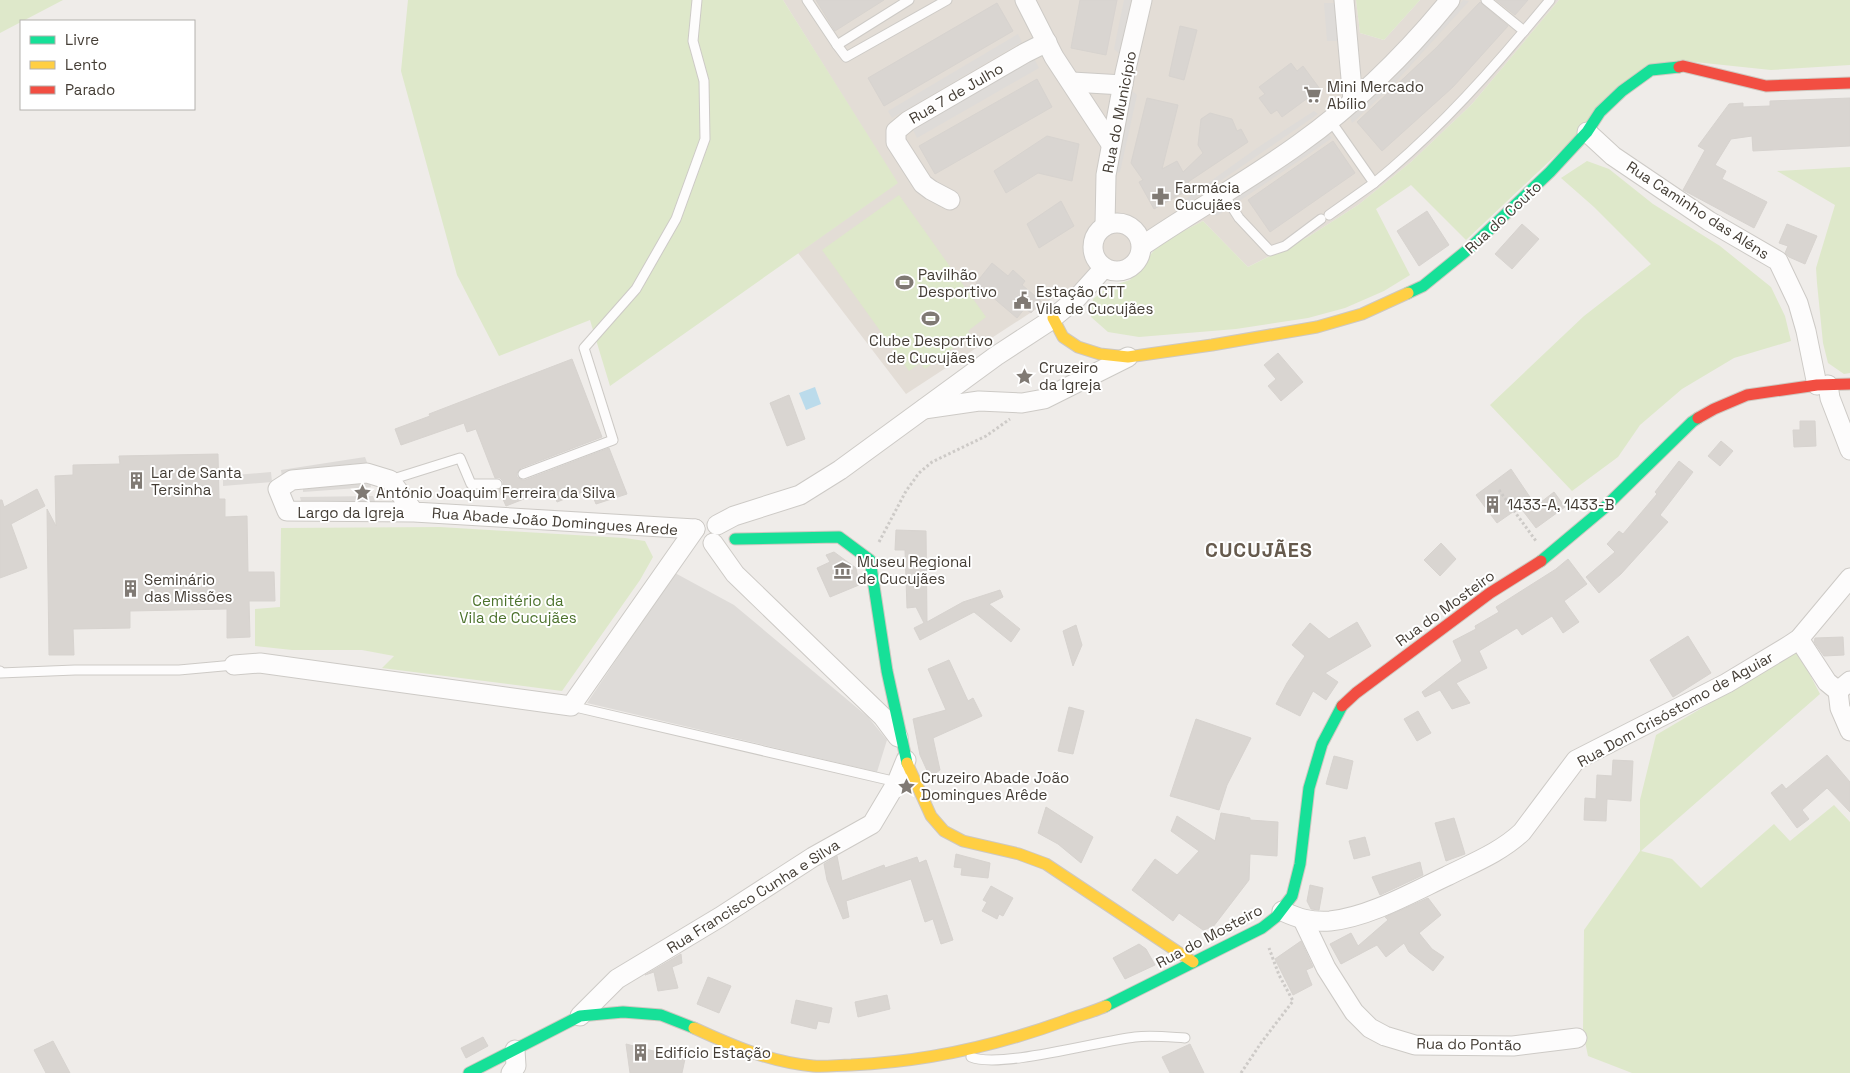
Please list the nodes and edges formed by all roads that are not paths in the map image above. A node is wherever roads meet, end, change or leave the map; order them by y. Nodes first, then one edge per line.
1 (697, 0) edge
2 (807, 0) edge
3 (909, 0) edge
4 (946, 0) edge
5 (1025, 0) edge
6 (1142, 0) edge
7 (1344, 0) edge
8 (1450, 0) edge
9 (1486, 0) edge
10 (1550, 0) edge
11 (1524, 31) junction
12 (1047, 42) junction
13 (837, 45) junction
14 (1072, 82) junction
15 (1850, 84) edge
16 (1123, 85) junction
17 (1353, 101) junction
18 (1330, 120) junction
19 (1587, 132) junction
20 (1112, 144) junction
21 (1374, 183) junction
22 (1223, 193) junction
23 (950, 200) dead end
24 (1105, 226) junction
25 (1142, 246) junction
26 (1104, 268) junction
27 (1053, 318) junction
28 (1128, 357) junction
29 (1850, 384) edge
30 (1822, 385) junction
31 (921, 410) junction
32 (1850, 450) edge
33 (523, 474) dead end
34 (390, 480) junction
35 (497, 484) dead end
36 (414, 512) junction
37 (695, 529) junction
38 (715, 534) junction
39 (736, 539) dead end
40 (1850, 578) edge
41 (1799, 639) junction
42 (234, 664) joint
43 (0, 671) edge
44 (1844, 686) edge
45 (572, 706) junction
46 (1850, 731) edge
47 (904, 752) junction
48 (897, 782) junction
49 (1282, 911) junction
50 (1303, 920) junction
51 (1193, 962) junction
52 (580, 1016) junction
53 (1185, 1038) dead end
54 (1578, 1038) dead end
55 (515, 1050) junction
56 (957, 1050) junction
57 (469, 1073) edge
58 (511, 1073) edge

1 - 33 lane
2 - 13 lane
3 - 13 lane
4 - 13 lane
5 - 12 street
6 - 16 street, Rua do Município
7 - 17 street
8 - 17 street
9 - 11 lane
10 - 11 lane
11 - 21 lane
12 - 14 street
12 - 23 street, Rua 7 de Julho
14 - 16 street
14 - 20 street
15 - 19 main road, Rua do Couto
16 - 20 street, Rua do Município
17 - 18 street
18 - 21 lane
18 - 22 street
19 - 28 main road, Rua do Couto
19 - 30 street, Rua Caminho das Aléns
20 - 24 street, Rua do Município
21 - 22 lane
22 - 25 street
24 - 25 street
24 - 26 street
25 - 26 street
26 - 27 street
27 - 28 main road, Rua do Couto
27 - 31 street
28 - 31 street, Rua do Couto
29 - 30 main road, Rua do Mosteiro
30 - 32 street, Rua Caminho das Aléns
30 - 49 main road, Rua do Mosteiro
31 - 38 street
34 - 35 lane
34 - 36 street, Largo da Igreja
34 - 36 street, Largo da Igreja
36 - 37 street, Rua Abade João Domingues Arede
37 - 38 street
37 - 45 street
38 - 47 street
39 - 47 main road
40 - 41 street, Rua Dom Crisóstomo de Aguiar
41 - 44 street
41 - 50 street, Rua Dom Crisóstomo de Aguiar
42 - 43 lane
42 - 45 street
44 - 46 street
45 - 48 lane
47 - 48 street, Rua Francisco Cunha e Silva
47 - 51 main road
48 - 52 street, Rua Francisco Cunha e Silva
49 - 50 street, Rua Dom Crisóstomo de Aguiar
49 - 51 main road, Rua do Mosteiro
50 - 54 street, Rua do Pontão
51 - 56 main road, Rua do Mosteiro
52 - 55 main road, Rua do Mosteiro
52 - 56 main road, Rua do Mosteiro
53 - 56 lane
55 - 57 main road, Rua do Mosteiro
55 - 58 street

